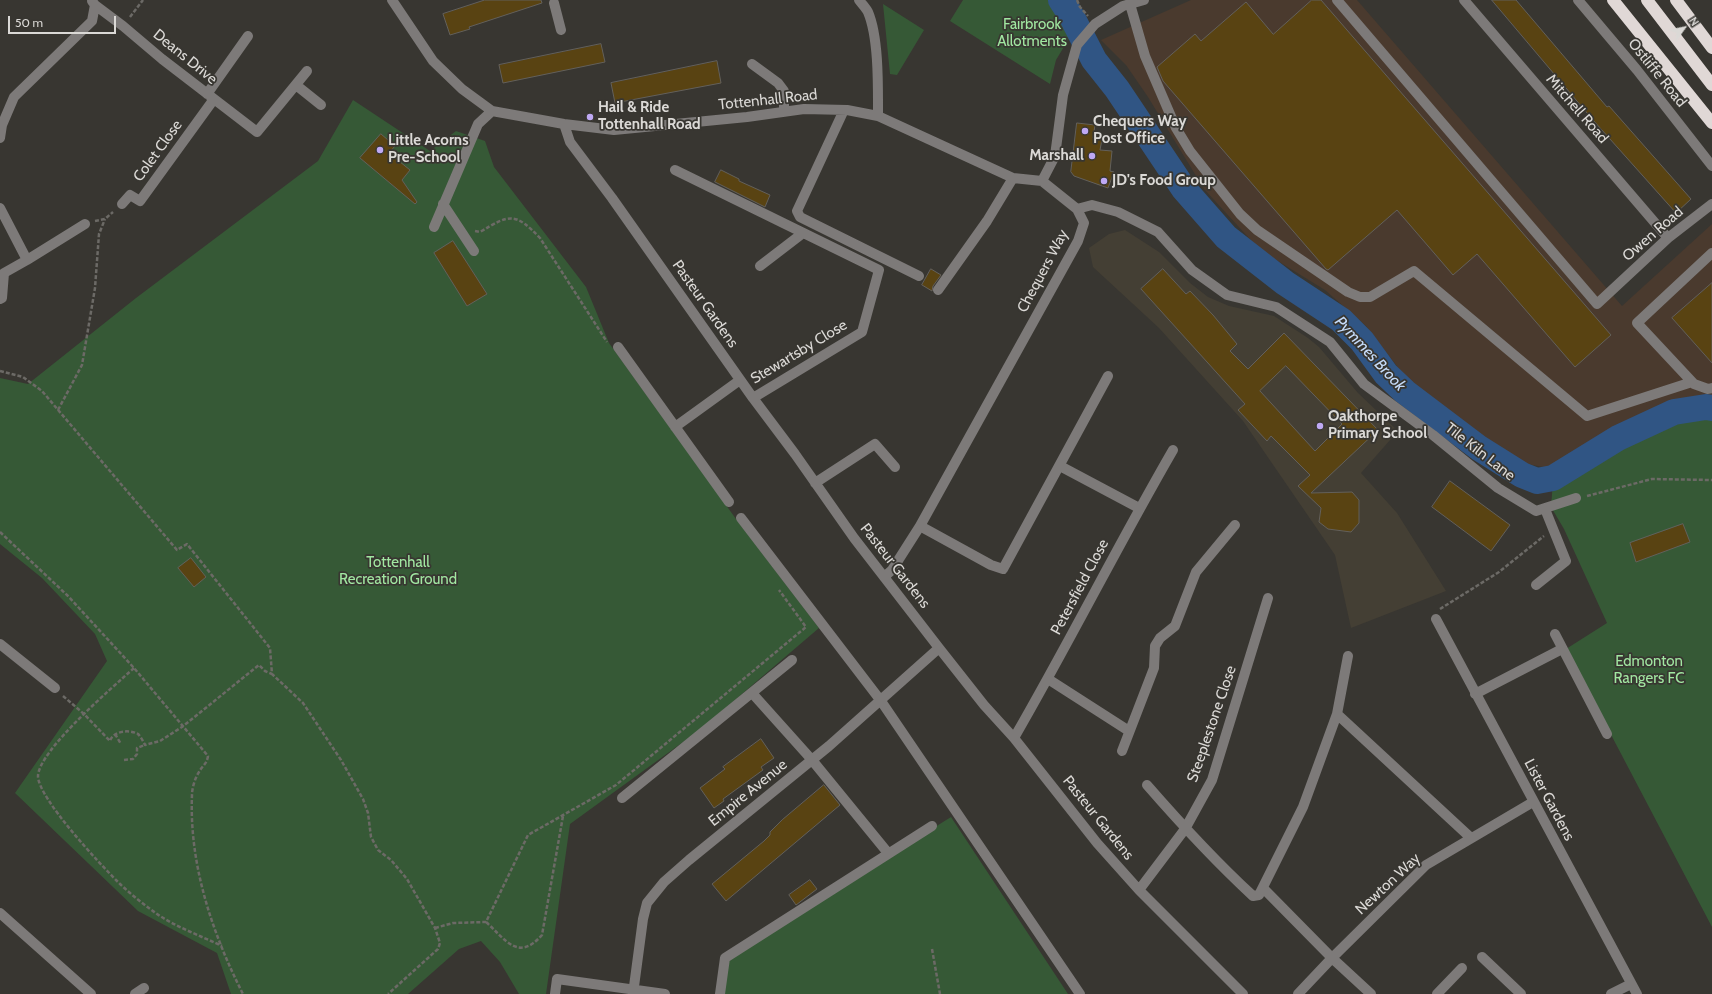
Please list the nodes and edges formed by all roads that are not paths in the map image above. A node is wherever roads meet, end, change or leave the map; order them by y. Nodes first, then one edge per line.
1 (392, 0) edge
2 (859, 0) edge
3 (1144, 0) edge
4 (1337, 0) edge
5 (1464, 0) edge
6 (1578, 0) edge
7 (1613, 0) edge
8 (1647, 0) edge
9 (1676, 0) edge
10 (93, 2) edge
11 (554, 2) edge
12 (1130, 4) junction
13 (565, 9) dead end
14 (561, 30) dead end
15 (248, 36) dead end
16 (1712, 48) edge
17 (752, 64) dead end
18 (307, 71) dead end
19 (296, 85) junction
20 (1712, 85) edge
21 (210, 96) junction
22 (321, 105) dead end
23 (844, 110) junction
24 (492, 111) junction
25 (784, 112) junction
26 (878, 116) junction
27 (1712, 123) edge
28 (1, 124) edge
29 (564, 124) junction
30 (0, 138) edge
31 (1712, 166) edge
32 (675, 170) dead end
33 (1013, 178) junction
34 (1042, 180) junction
35 (122, 204) road end
36 (443, 204) junction
37 (1712, 204) edge
38 (0, 208) edge
39 (1077, 209) junction
40 (85, 224) road end
41 (434, 227) dead end
42 (803, 233) junction
43 (1668, 238) junction
44 (474, 251) dead end
45 (1712, 253) edge
46 (27, 260) junction
47 (760, 266) dead end
48 (920, 276) dead end
49 (938, 290) dead end
50 (0, 299) edge
51 (618, 347) dead end
52 (1108, 376) dead end
53 (740, 380) junction
54 (1692, 382) junction
55 (1712, 388) edge
56 (752, 398) junction
57 (675, 427) junction
58 (1173, 450) dead end
59 (1060, 466) junction
60 (895, 467) dead end
61 (815, 483) junction
62 (1576, 498) road end
63 (729, 502) dead end
64 (1139, 508) junction
65 (1545, 509) junction
66 (742, 518) dead end
67 (920, 526) junction
68 (1235, 526) dead end
69 (884, 577) junction
70 (1536, 585) dead end
71 (1268, 598) dead end
72 (1436, 619) road end
73 (1555, 634) dead end
74 (0, 644) edge
75 (939, 648) junction
76 (1562, 649) junction
77 (1348, 656) dead end
78 (792, 660) dead end
79 (1048, 679) junction
80 (55, 688) road end
81 (752, 693) junction
82 (1475, 694) junction
83 (881, 701) junction
84 (1337, 714) junction
85 (1129, 732) junction
86 (1607, 734) dead end
87 (1014, 738) junction
88 (1122, 751) dead end
89 (812, 760) junction
90 (1147, 785) dead end
91 (622, 798) dead end
92 (1533, 802) junction
93 (932, 826) dead end
94 (1185, 829) junction
95 (1471, 838) junction
96 (888, 853) junction
97 (1263, 888) junction
98 (1139, 890) junction
99 (0, 913) edge
100 (1482, 957) dead end
101 (1332, 958) junction
102 (1462, 968) dead end
103 (1631, 984) junction
104 (633, 991) edge
105 (91, 994) edge
106 (554, 994) edge
107 (665, 994) edge
108 (720, 994) edge
109 (1080, 994) edge
110 (1243, 994) edge
111 (1298, 994) edge
112 (1371, 994) edge
113 (1437, 994) edge
114 (1521, 994) edge
115 (1611, 994) edge
116 (1637, 994) edge

1 - 24 street, Tottenhall Road
2 - 26 street
3 - 12 street
4 - 43 street, Owen Road
5 - 43 street, Mitchell Road
6 - 31 street, Ostliffe Road
7 - 27 highway
8 - 20 highway
9 - 16 highway
10 - 21 street, Deans Drive
10 - 28 street
11 - 13 street
11 - 14 street
12 - 34 street
12 - 54 street
15 - 21 street
17 - 25 street
18 - 19 street
19 - 21 street, Deans Drive
19 - 22 street
21 - 35 street, Colet Close
23 - 25 street, Tottenhall Road
23 - 26 street, Tottenhall Road
23 - 48 street
24 - 29 street, Tottenhall Road
24 - 36 street
25 - 29 street, Tottenhall Road
26 - 33 street, Tottenhall Road
28 - 30 street
29 - 53 street, Pasteur Gardens
32 - 42 street
33 - 34 street, Tottenhall Road
33 - 49 street
34 - 39 street
36 - 41 street
36 - 44 street
37 - 43 street, Owen Road
38 - 46 street
39 - 65 street, Tile Kiln Lane
39 - 67 street, Chequers Way
40 - 46 street
42 - 47 street
42 - 56 street, Stewartsby Close
45 - 54 street
46 - 50 street
51 - 57 street
52 - 59 street
53 - 56 street, Pasteur Gardens
53 - 57 street
54 - 55 street
56 - 61 street, Pasteur Gardens
57 - 63 street
58 - 64 street, Petersfield Close
59 - 64 street
59 - 67 street
60 - 61 street
61 - 69 street, Pasteur Gardens
62 - 65 street
64 - 79 street, Petersfield Close
65 - 70 street
66 - 83 street
67 - 69 street, Chequers Way
68 - 85 street
69 - 75 street, Pasteur Gardens
71 - 94 street, Steeplestone Close
72 - 82 street, Lister Gardens
73 - 76 street
74 - 80 street
75 - 83 street, Empire Avenue
75 - 87 street, Pasteur Gardens
76 - 82 street
76 - 86 street
77 - 84 street
78 - 81 street
79 - 85 street
79 - 87 street, Petersfield Close
81 - 89 street
81 - 91 street
82 - 92 street, Lister Gardens
83 - 89 street, Empire Avenue
83 - 109 street
84 - 95 street
84 - 97 street
85 - 88 street
87 - 98 street, Pasteur Gardens
89 - 96 street
89 - 104 street, Empire Avenue
90 - 94 street
92 - 95 street, Newton Way
92 - 103 street, Lister Gardens
93 - 96 street
94 - 97 street
94 - 98 street, Steeplestone Close
95 - 101 street, Newton Way
96 - 108 street
97 - 101 street
98 - 110 street, Pasteur Gardens
99 - 105 street
100 - 114 street
101 - 111 street, Newton Way
101 - 112 street
102 - 113 street
103 - 115 street
103 - 116 street, Lister Gardens
104 - 106 street
104 - 107 street

